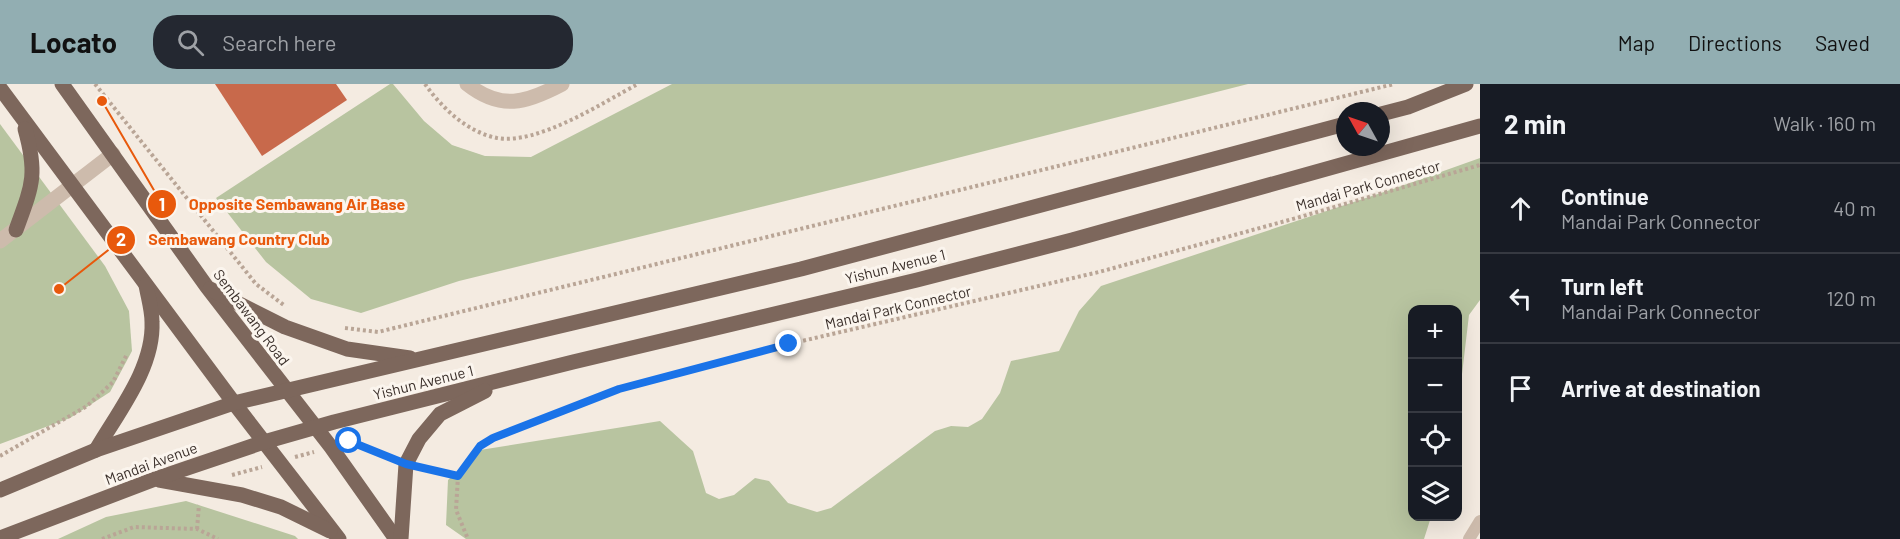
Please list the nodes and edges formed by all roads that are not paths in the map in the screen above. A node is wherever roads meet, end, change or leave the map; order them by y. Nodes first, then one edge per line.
1 (62, 84) edge
2 (467, 84) edge
3 (562, 84) edge
4 (1466, 84) edge
5 (0, 88) edge
6 (1390, 112) edge
7 (22, 118) junction
8 (1336, 126) edge
9 (1480, 126) edge
10 (113, 154) junction
11 (72, 186) junction
12 (16, 230) junction
13 (0, 241) edge
14 (145, 282) junction
15 (207, 287) junction
16 (418, 359) junction
17 (509, 379) junction
18 (285, 390) junction
19 (234, 403) junction
20 (316, 428) junction
21 (264, 442) junction
22 (96, 450) junction
23 (155, 479) junction
24 (0, 490) edge
25 (1480, 521) edge
26 (337, 536) edge
27 (0, 538) edge
28 (396, 539) edge
29 (401, 539) edge
30 (1469, 539) edge

1 - 10 main road, Sembawang Road
2 - 3 street
4 - 6 main road
5 - 7 main road
7 - 11 main road
7 - 12 main road
8 - 16 main road, Yishun Avenue 1
9 - 17 main road, Yishun Avenue 1
10 - 11 street
10 - 15 main road, Sembawang Road
11 - 12 street
11 - 14 main road
12 - 13 street
14 - 19 main road
14 - 22 main road
15 - 16 main road
15 - 18 main road, Sembawang Road
16 - 18 main road, Yishun Avenue 1
17 - 20 main road, Yishun Avenue 1
17 - 29 main road
18 - 19 main road, Mandai Avenue
18 - 20 main road, Sembawang Road
19 - 21 main road
19 - 22 main road, Mandai Avenue
20 - 21 main road, Mandai Avenue
20 - 28 main road, Sembawang Road
21 - 23 main road, Mandai Avenue
21 - 26 main road
22 - 24 main road, Mandai Avenue
23 - 26 main road
23 - 27 main road, Mandai Avenue
25 - 30 lane

